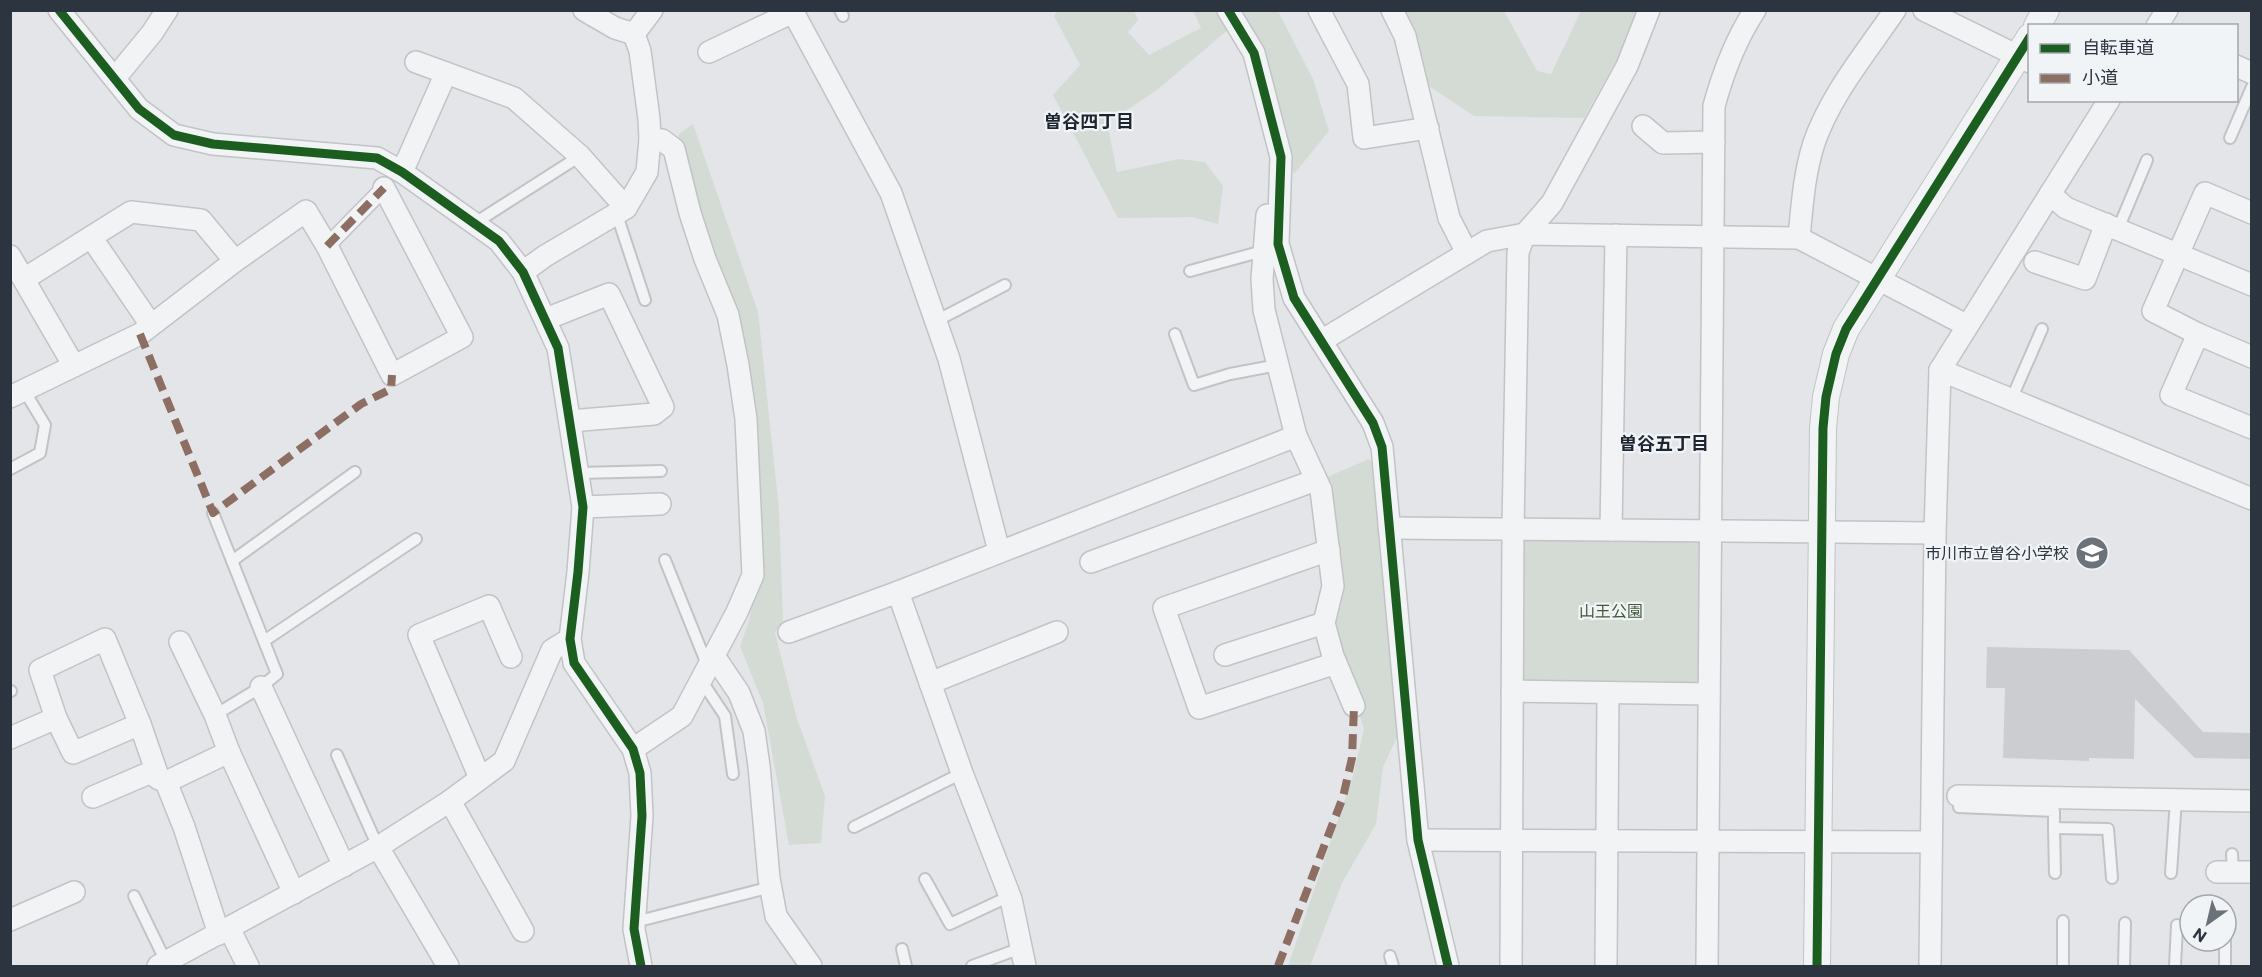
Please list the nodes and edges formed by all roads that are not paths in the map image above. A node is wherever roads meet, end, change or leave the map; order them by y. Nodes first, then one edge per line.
1 (59, 10) edge
2 (167, 10) edge
3 (584, 10) edge
4 (652, 10) edge
5 (1228, 10) edge
6 (1318, 10) edge
7 (1392, 10) edge
8 (1650, 10) edge
9 (1755, 10) edge
10 (1895, 10) edge
11 (1924, 10) edge
12 (2046, 10) edge
13 (2167, 10) edge
14 (792, 11) edge
15 (2038, 24) edge
16 (2158, 24) edge
17 (634, 34) junction
18 (709, 52) dead end
19 (2025, 52) edge
20 (416, 62) dead end
21 (2238, 67) edge
22 (446, 73) junction
23 (2252, 73) edge
24 (116, 78) junction
25 (2252, 87) edge
26 (2108, 102) edge
27 (1643, 126) dead end
28 (1428, 128) junction
29 (2230, 138) dead end
30 (650, 139) junction
31 (1714, 142) junction
32 (580, 156) junction
33 (1281, 157) junction
34 (2147, 160) dead end
35 (402, 172) junction
36 (384, 188) joint
37 (2050, 194) junction
38 (626, 208) junction
39 (2252, 213) edge
40 (475, 223) junction
41 (2112, 227) junction
42 (1525, 234) junction
43 (1616, 235) junction
44 (91, 237) junction
45 (1713, 237) junction
46 (1799, 238) junction
47 (327, 246) junction
48 (1263, 251) junction
49 (1467, 254) junction
50 (2178, 254) junction
51 (10, 256) edge
52 (235, 261) junction
53 (2035, 262) dead end
54 (1190, 271) dead end
55 (523, 272) junction
56 (24, 279) junction
57 (1876, 279) junction
58 (1005, 285) dead end
59 (2252, 285) edge
60 (645, 300) dead end
61 (546, 319) junction
62 (936, 321) junction
63 (151, 325) junction
64 (1966, 326) junction
65 (2042, 329) dead end
66 (1176, 334) dead end
67 (2198, 334) junction
68 (1321, 341) junction
69 (2252, 357) edge
70 (1278, 365) junction
71 (74, 366) junction
72 (1940, 370) junction
73 (17, 394) edge
74 (2011, 400) junction
75 (570, 420) junction
76 (2252, 428) edge
77 (1296, 436) junction
78 (10, 469) edge
79 (661, 471) dead end
80 (355, 472) dead end
81 (578, 473) junction
82 (1316, 480) junction
83 (2252, 499) edge
84 (660, 504) dead end
85 (583, 507) junction
86 (213, 513) dead end
87 (1389, 528) junction
88 (1513, 528) junction
89 (1611, 530) junction
90 (1709, 531) junction
91 (1822, 532) junction
92 (1935, 533) junction
93 (416, 539) dead end
94 (1329, 550) junction
95 (999, 551) junction
96 (665, 560) dead end
97 (232, 561) junction
98 (1090, 562) dead end
99 (898, 592) junction
100 (1324, 623) junction
101 (789, 632) dead end
102 (1057, 632) dead end
103 (570, 639) junction
104 (264, 641) junction
105 (180, 642) dead end
106 (1225, 654) dead end
107 (512, 657) dead end
108 (1336, 663) junction
109 (708, 668) junction
110 (930, 683) junction
111 (261, 687) junction
112 (1512, 691) junction
113 (1608, 694) junction
114 (1709, 694) junction
115 (1354, 706) dead end
116 (215, 715) junction
117 (56, 718) junction
118 (140, 724) junction
119 (10, 738) edge
120 (633, 749) junction
121 (229, 752) junction
122 (336, 755) dead end
123 (962, 773) junction
124 (734, 774) dead end
125 (480, 778) junction
126 (162, 781) junction
127 (93, 797) dead end
128 (2176, 800) junction
129 (450, 801) junction
130 (2252, 801) edge
131 (1959, 802) dead end
132 (2054, 812) junction
133 (854, 827) dead end
134 (1418, 840) junction
135 (1511, 840) junction
136 (1608, 841) junction
137 (1708, 841) junction
138 (1818, 842) junction
139 (1931, 842) junction
140 (378, 847) junction
141 (344, 866) junction
142 (2055, 873) dead end
143 (2171, 873) dead end
144 (2112, 878) dead end
145 (925, 879) dead end
146 (771, 887) junction
147 (74, 892) dead end
148 (294, 893) junction
149 (134, 896) dead end
150 (1010, 896) junction
151 (10, 920) edge
152 (2062, 921) dead end
153 (635, 922) junction
154 (2125, 923) dead end
155 (2177, 925) dead end
156 (224, 931) junction
157 (523, 931) dead end
158 (902, 949) dead end
159 (1023, 957) edge
160 (162, 964) edge
161 (248, 966) edge
162 (448, 966) edge
163 (641, 966) edge
164 (811, 966) edge
165 (906, 966) edge
166 (972, 966) edge
167 (1448, 966) edge
168 (1511, 966) edge
169 (1606, 966) edge
170 (1707, 966) edge
171 (1817, 966) edge
172 (1930, 966) edge
173 (2063, 966) edge
174 (2124, 966) edge
175 (2175, 966) edge

1 - 24 street
2 - 24 street
3 - 17 street
4 - 17 street
5 - 33 street
6 - 28 street
7 - 28 street
8 - 42 street
9 - 31 street
10 - 46 street
11 - 19 street
12 - 15 street
13 - 16 street
14 - 18 street
14 - 62 street
17 - 30 street
19 - 57 street
20 - 22 street
21 - 23 street
22 - 32 street
22 - 35 street
24 - 35 street
25 - 29 lane
26 - 37 street
27 - 31 street
28 - 49 street
30 - 38 street
30 - 109 street
31 - 45 street
32 - 38 street
32 - 40 lane
33 - 48 street
33 - 68 street
34 - 41 lane
35 - 40 street
36 - 47 street
36 - 47 street
37 - 41 street
37 - 64 street
38 - 55 street
38 - 60 lane
39 - 50 street
40 - 55 street
41 - 50 street
41 - 53 street
42 - 43 street
42 - 49 street
42 - 88 street
43 - 45 street
43 - 89 street
44 - 52 street
44 - 56 street
44 - 63 street
45 - 46 street
45 - 90 street
46 - 57 street
47 - 52 street
48 - 54 lane
48 - 70 street
49 - 68 street
50 - 59 street
50 - 67 street
51 - 56 street
52 - 63 street
55 - 61 street
56 - 71 street
57 - 64 street
57 - 91 street
58 - 62 lane
61 - 75 street
61 - 75 street
62 - 95 street
63 - 71 street
64 - 72 street
65 - 74 lane
66 - 70 lane
67 - 69 street
67 - 76 street
68 - 87 street
70 - 77 street
71 - 73 street
72 - 74 street
72 - 92 street
73 - 78 lane
74 - 83 street
75 - 81 street
77 - 82 street
77 - 95 street
79 - 81 lane
80 - 97 lane
81 - 85 street
82 - 94 street
82 - 98 street
84 - 85 street
85 - 103 street
86 - 97 lane
87 - 88 street
87 - 134 street
88 - 89 street
88 - 112 street
89 - 90 street
90 - 91 street
90 - 114 street
91 - 92 street
91 - 138 street
92 - 139 street
93 - 104 lane
94 - 100 street
94 - 108 street
95 - 99 street
96 - 109 lane
97 - 104 lane
99 - 101 street
99 - 110 street
100 - 106 street
100 - 108 street
102 - 110 street
103 - 120 street
103 - 125 street
104 - 111 lane
105 - 116 street
107 - 125 street
108 - 115 street
109 - 120 street
109 - 124 lane
109 - 146 street
110 - 123 street
111 - 116 lane
111 - 141 street
112 - 113 street
112 - 135 street
113 - 114 street
113 - 136 street
114 - 137 street
116 - 121 street
117 - 118 street
117 - 118 street
117 - 119 street
118 - 126 street
120 - 153 street
121 - 126 street
121 - 148 street
122 - 140 lane
123 - 133 lane
123 - 150 street
125 - 129 street
126 - 127 street
126 - 156 street
128 - 130 street
128 - 132 street
128 - 143 lane
129 - 140 street
129 - 157 street
131 - 132 street
132 - 142 lane
132 - 144 lane
134 - 135 street
134 - 167 street
135 - 136 street
135 - 168 street
136 - 137 street
136 - 169 street
137 - 138 street
137 - 170 street
138 - 139 street
138 - 171 street
139 - 172 street
140 - 141 street
140 - 162 street
141 - 148 street
145 - 150 lane
146 - 153 lane
146 - 164 street
147 - 151 street
148 - 156 street
149 - 160 lane
150 - 159 street
152 - 173 lane
153 - 163 street
154 - 174 lane
155 - 175 lane
156 - 160 street
156 - 161 street
158 - 165 lane
159 - 166 lane

